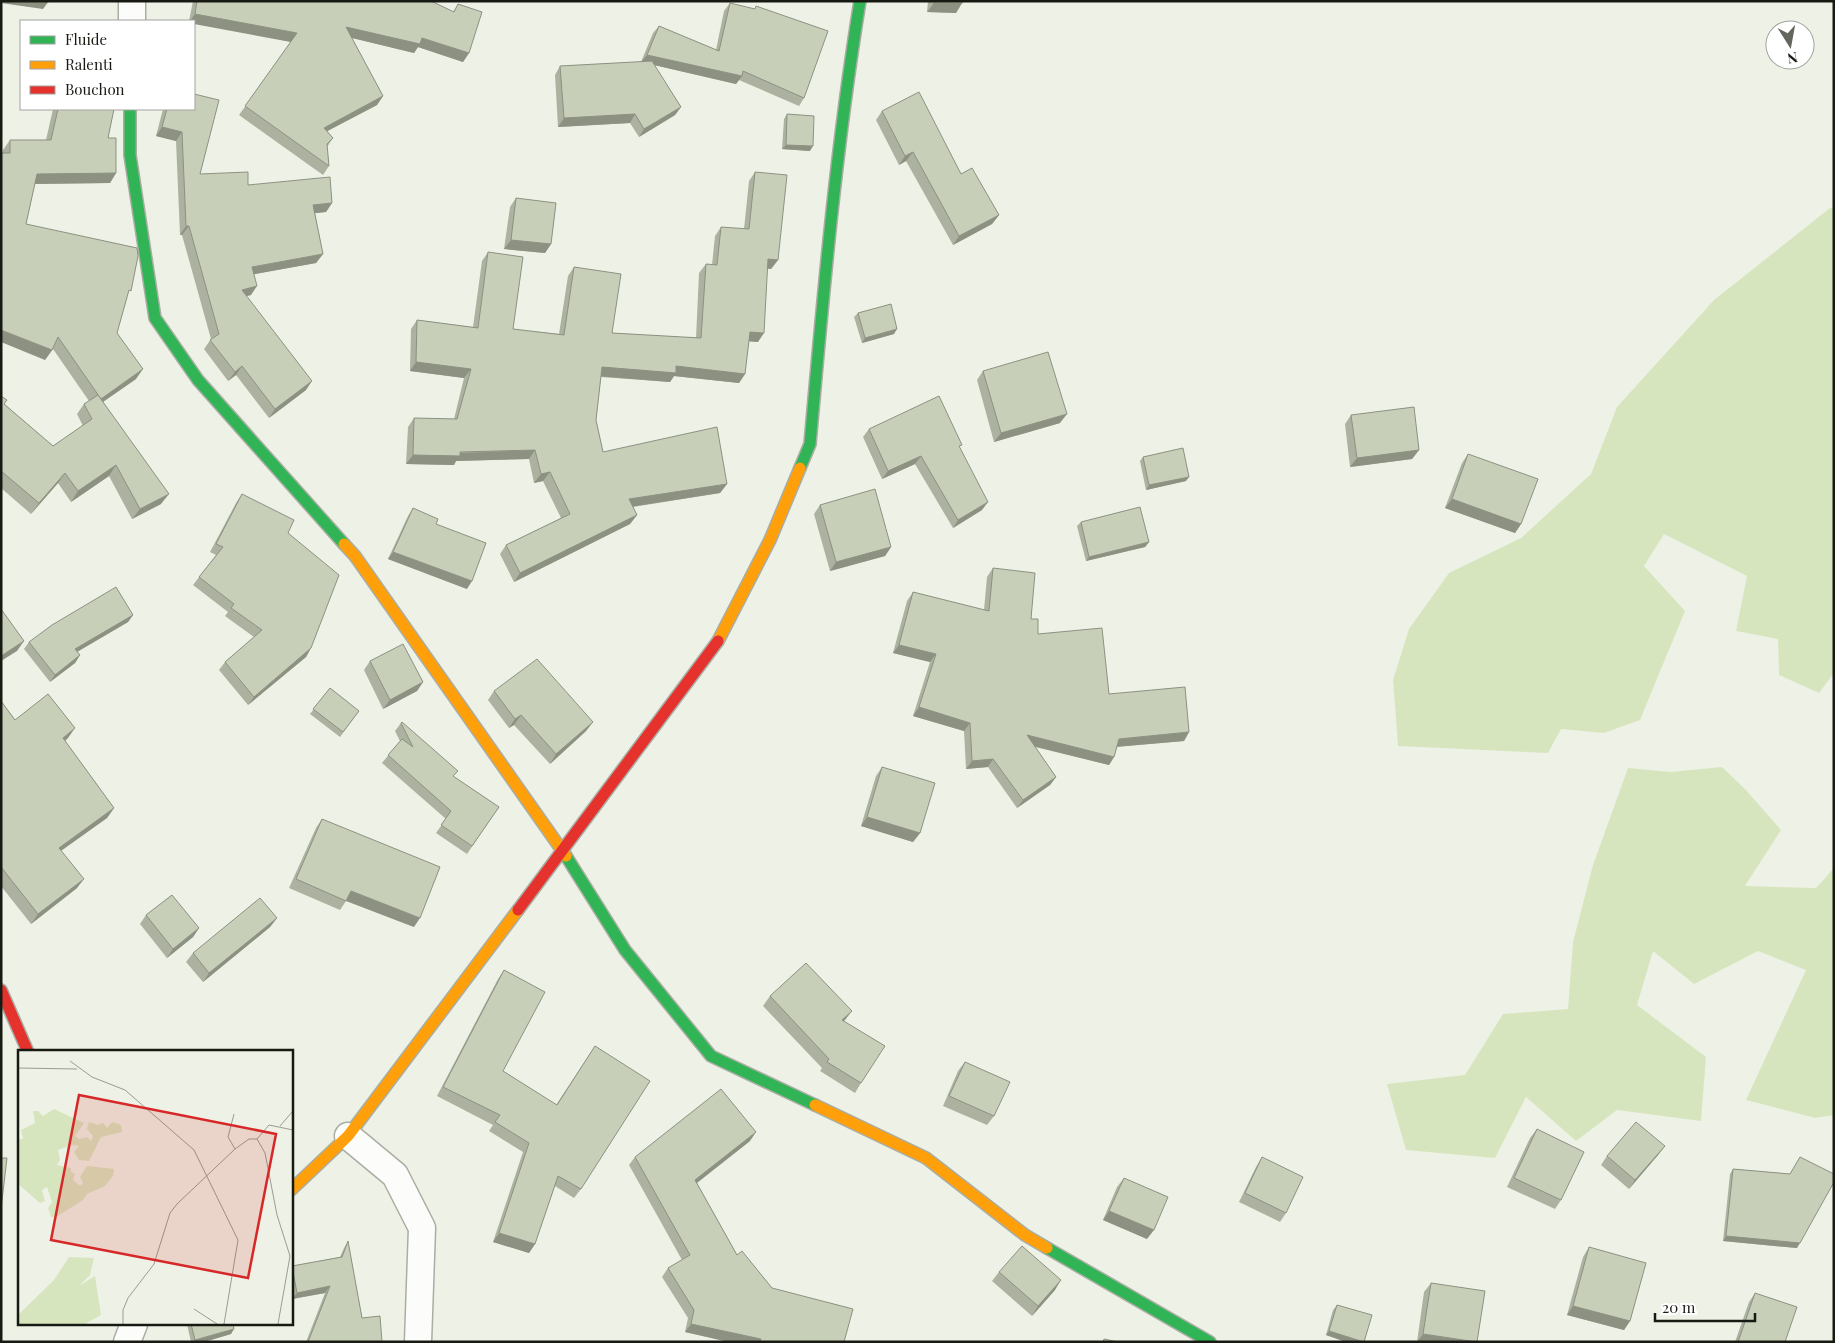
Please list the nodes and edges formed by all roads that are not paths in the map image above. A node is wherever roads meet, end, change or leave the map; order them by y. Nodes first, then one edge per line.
1 (132, 1) edge
2 (860, 1) edge
3 (132, 20) edge
4 (130, 110) edge
5 (562, 850) junction
6 (1, 990) edge
7 (27, 1050) edge
8 (348, 1136) junction
9 (292, 1189) edge
10 (133, 1326) edge
11 (127, 1342) edge
12 (418, 1342) edge
13 (1210, 1342) edge

1 - 3 street
2 - 5 street
4 - 5 street
5 - 8 street
5 - 13 street
6 - 7 street
8 - 9 street
8 - 12 street
10 - 11 street

